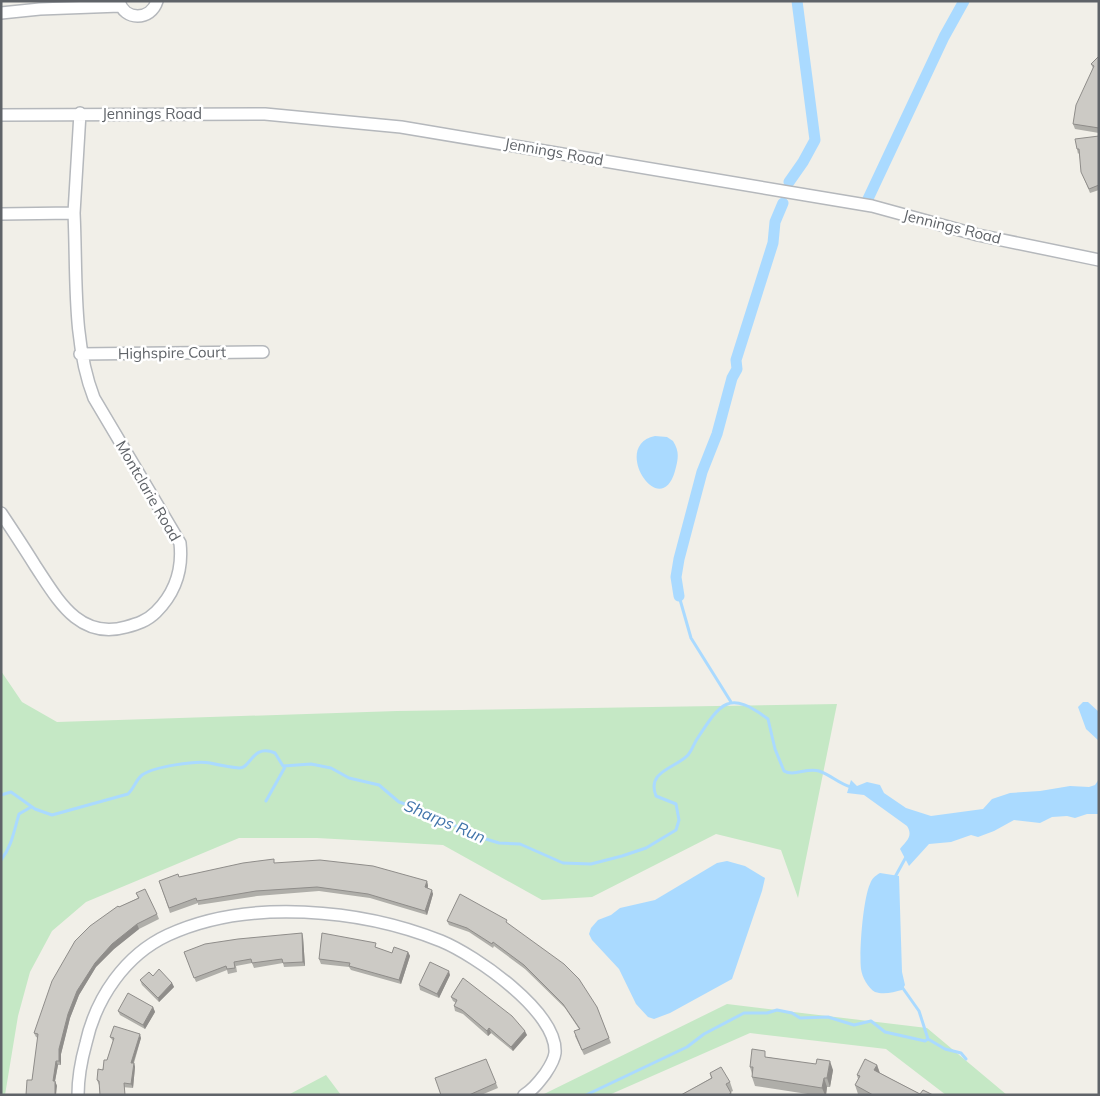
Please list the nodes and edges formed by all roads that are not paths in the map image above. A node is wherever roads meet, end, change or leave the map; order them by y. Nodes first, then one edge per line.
1 (157, 1) edge
2 (120, 4) edge
3 (1, 13) edge
4 (80, 113) junction
5 (1, 115) edge
6 (74, 213) junction
7 (1, 214) edge
8 (1099, 260) edge
9 (263, 352) dead end
10 (80, 354) junction
11 (1, 513) edge
12 (78, 1095) edge
13 (524, 1095) edge

1 - 2 street
2 - 3 street
4 - 5 street, Jennings Road
4 - 6 street, Montclarie Road
4 - 8 street, Jennings Road
6 - 7 street
6 - 10 street, Montclarie Road
9 - 10 street, Highspire Court
10 - 11 street, Montclarie Road
12 - 13 street

